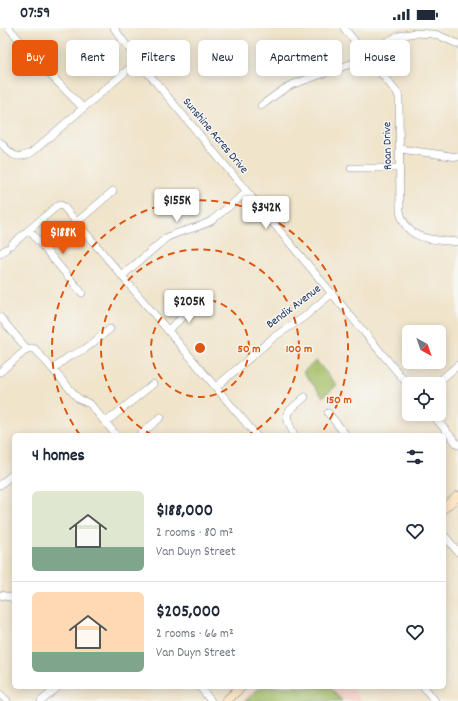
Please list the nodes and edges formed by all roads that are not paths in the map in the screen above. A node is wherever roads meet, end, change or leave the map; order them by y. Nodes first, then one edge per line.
1 (9, 28) edge
2 (114, 28) edge
3 (344, 28) edge
4 (439, 32) edge
5 (354, 40) edge
6 (390, 40) edge
7 (458, 44) edge
8 (127, 46) edge
9 (350, 64) edge
10 (127, 70) edge
11 (150, 76) edge
12 (383, 76) edge
13 (261, 106) dead end
14 (83, 108) junction
15 (0, 142) edge
16 (400, 149) junction
17 (458, 157) edge
18 (351, 168) dead end
19 (400, 168) junction
20 (113, 191) dead end
21 (247, 192) junction
22 (77, 222) junction
23 (29, 230) junction
24 (458, 242) edge
25 (0, 254) edge
26 (122, 275) junction
27 (82, 293) dead end
28 (332, 293) junction
29 (199, 303) dead end
30 (0, 317) edge
31 (110, 329) dead end
32 (168, 330) junction
33 (27, 349) junction
34 (458, 365) edge
35 (53, 369) junction
36 (0, 372) edge
37 (444, 377) edge
38 (402, 378) edge
39 (153, 384) dead end
40 (216, 387) junction
41 (305, 397) dead end
42 (328, 413) dead end
43 (161, 417) dead end
44 (438, 421) edge
45 (106, 422) junction
46 (114, 433) edge
47 (142, 433) edge
48 (254, 433) edge
49 (293, 433) edge
50 (344, 433) edge
51 (458, 445) edge
52 (12, 475) edge
53 (0, 485) edge
54 (458, 496) edge
55 (446, 506) edge
56 (446, 538) edge
57 (458, 552) edge
58 (0, 595) edge
59 (12, 598) edge
60 (56, 689) edge
61 (202, 689) edge
62 (239, 689) edge
63 (426, 689) edge
64 (0, 694) edge
65 (7, 701) edge
66 (41, 701) edge
67 (211, 701) edge
68 (226, 701) edge
69 (436, 701) edge

1 - 14 street
2 - 8 street, Sunshine Acres Drive
3 - 5 street, Roan Drive
4 - 6 street
4 - 7 street
9 - 13 street
10 - 14 street
11 - 21 street, Sunshine Acres Drive
12 - 16 street, Roan Drive
14 - 15 street
16 - 17 street
16 - 19 street, Roan Drive
18 - 19 street
19 - 24 street, Roan Drive
20 - 22 street
21 - 26 street
21 - 28 street, Sunshine Acres Drive
22 - 23 street
22 - 26 street
23 - 25 street
23 - 27 street
26 - 32 street
28 - 38 street, Sunshine Acres Drive
28 - 40 street, Bendix Avenue
29 - 32 street
30 - 33 street
31 - 35 street
32 - 40 street
33 - 35 street
33 - 36 street
34 - 37 street
35 - 45 street
39 - 45 street
40 - 48 street
41 - 49 street
42 - 50 street
43 - 47 street
44 - 51 street
45 - 46 street
52 - 53 street
54 - 55 main road
56 - 57 street
58 - 59 street
60 - 66 street
61 - 67 street
62 - 68 main road
63 - 69 street
64 - 65 street

